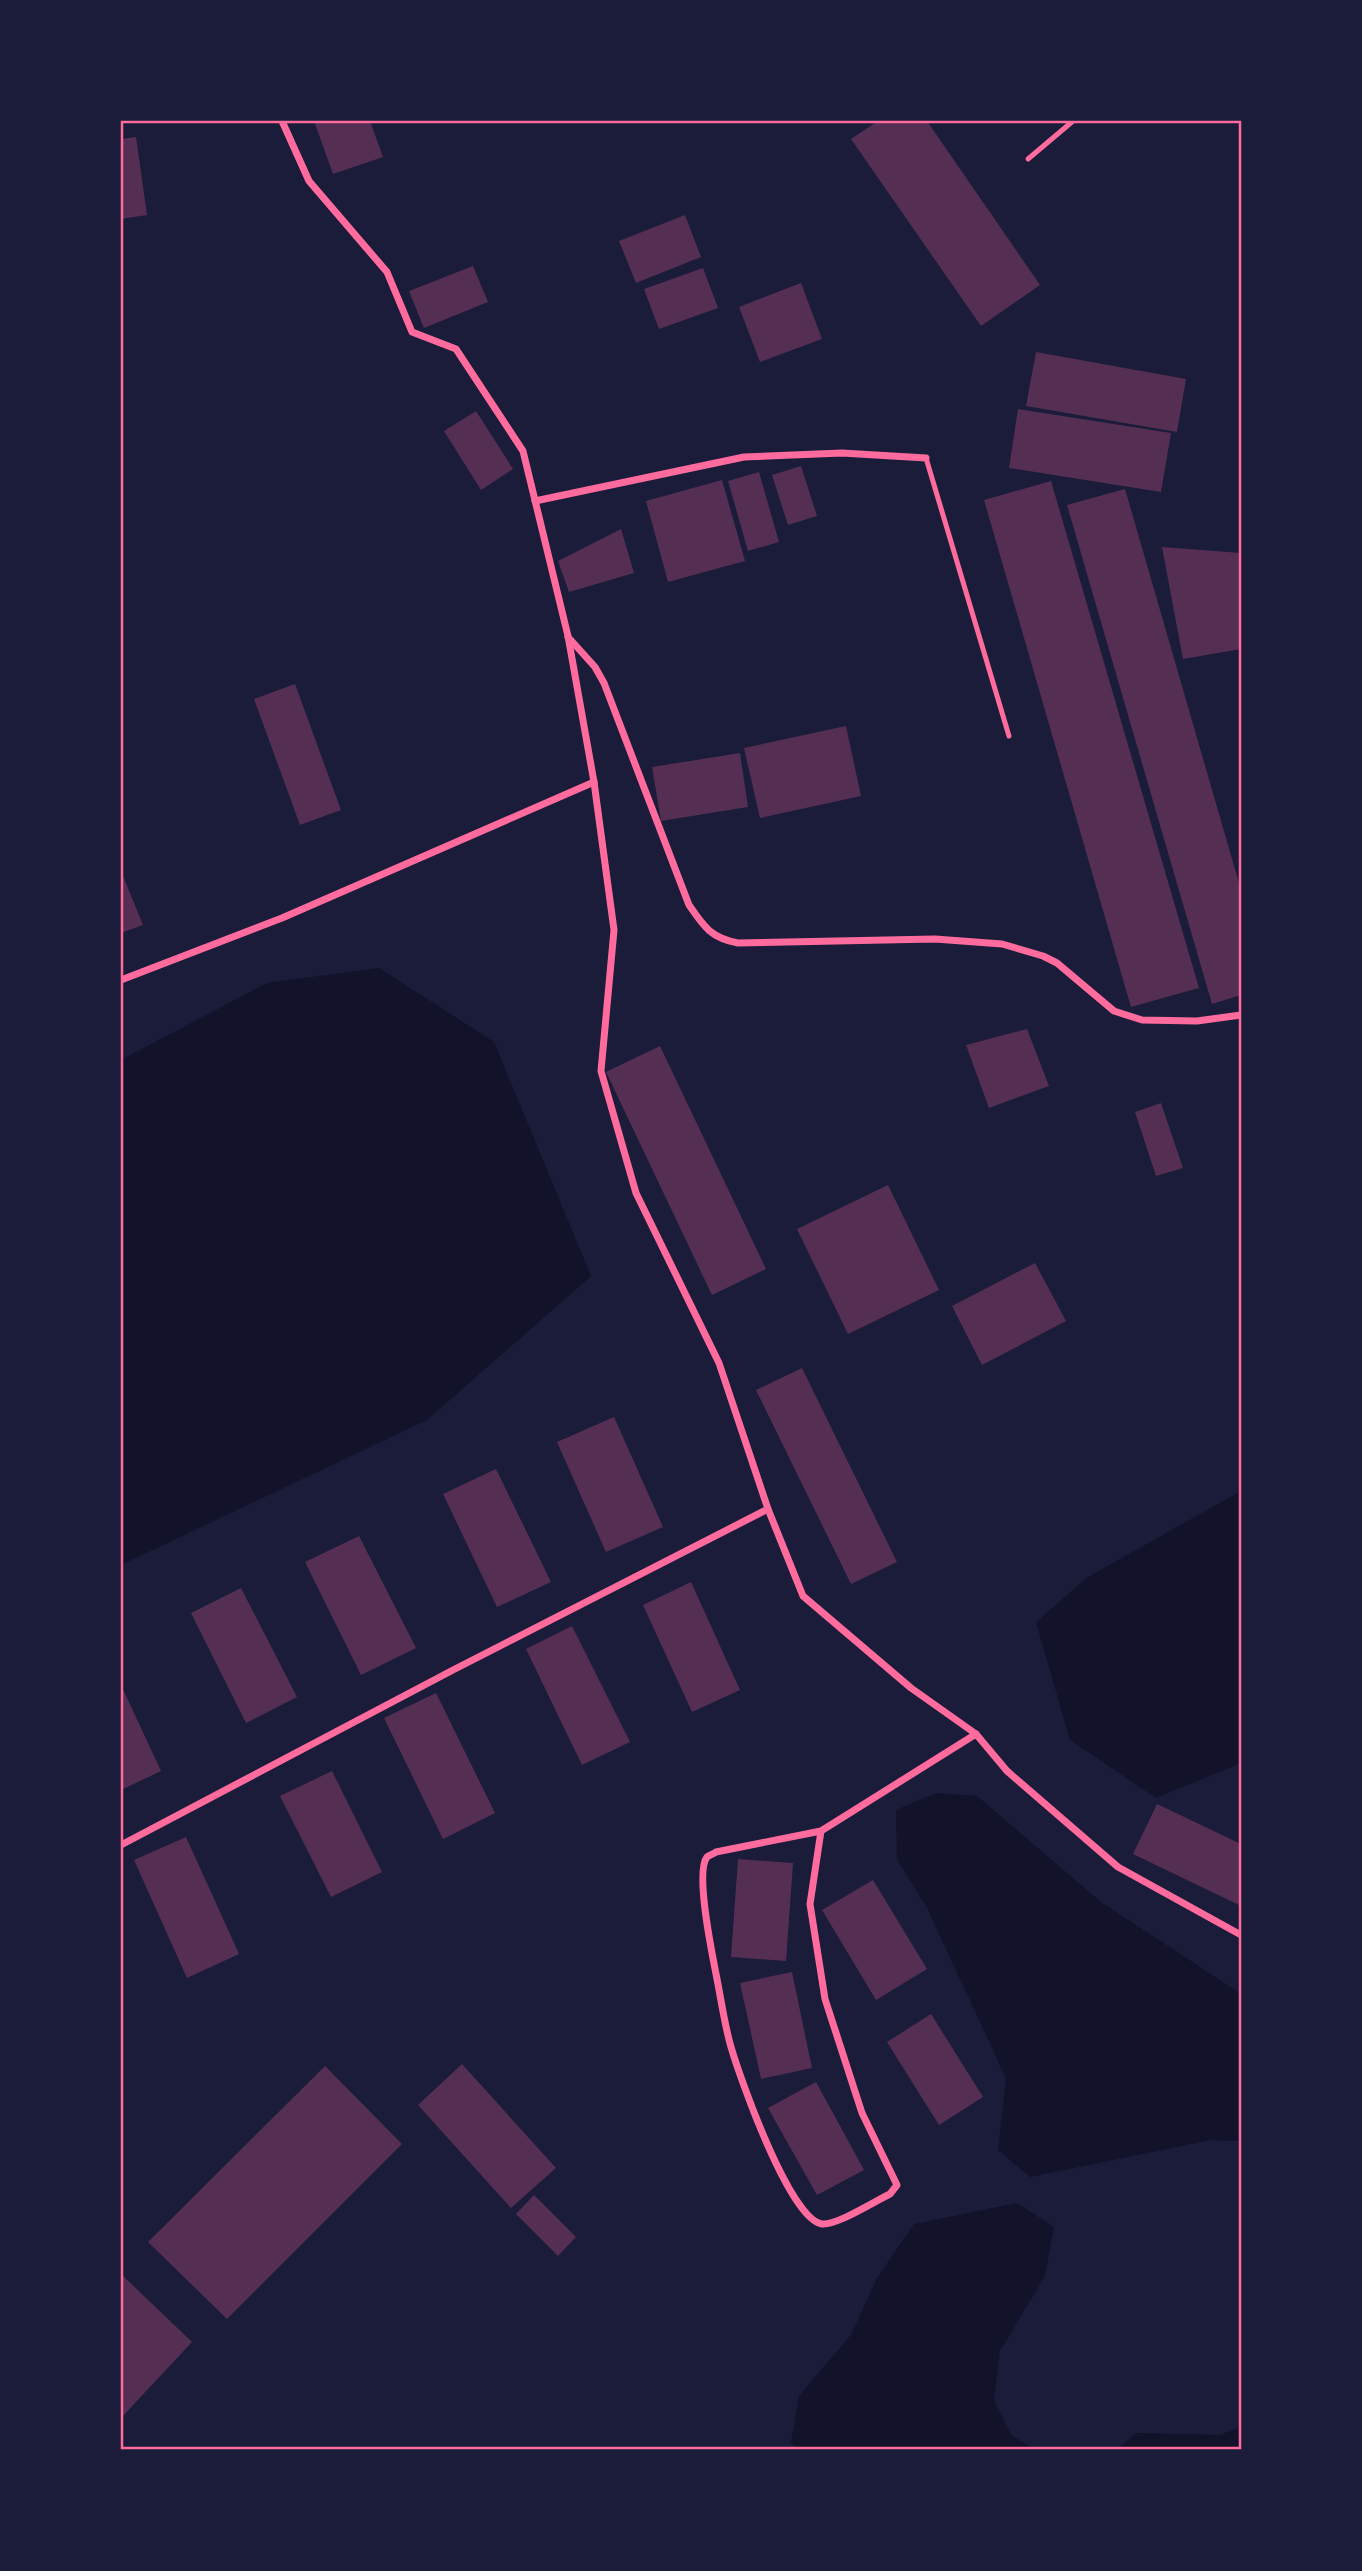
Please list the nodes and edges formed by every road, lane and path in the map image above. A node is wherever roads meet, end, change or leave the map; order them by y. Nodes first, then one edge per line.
1 (282, 121) edge
2 (1073, 121) edge
3 (1028, 159) dead end
4 (926, 458) joint
5 (535, 501) junction
6 (568, 636) junction
7 (1009, 736) dead end
8 (594, 782) junction
9 (121, 980) edge
10 (1241, 1015) edge
11 (768, 1509) junction
12 (976, 1734) junction
13 (821, 1831) junction
14 (121, 1845) edge
15 (1241, 1935) edge

1 - 5 street
2 - 3 lane
4 - 5 street
4 - 7 lane
5 - 6 street
6 - 8 street
6 - 10 street
8 - 9 street
8 - 11 street
11 - 12 street
11 - 14 street
12 - 13 street
12 - 15 street
13 - 13 street

